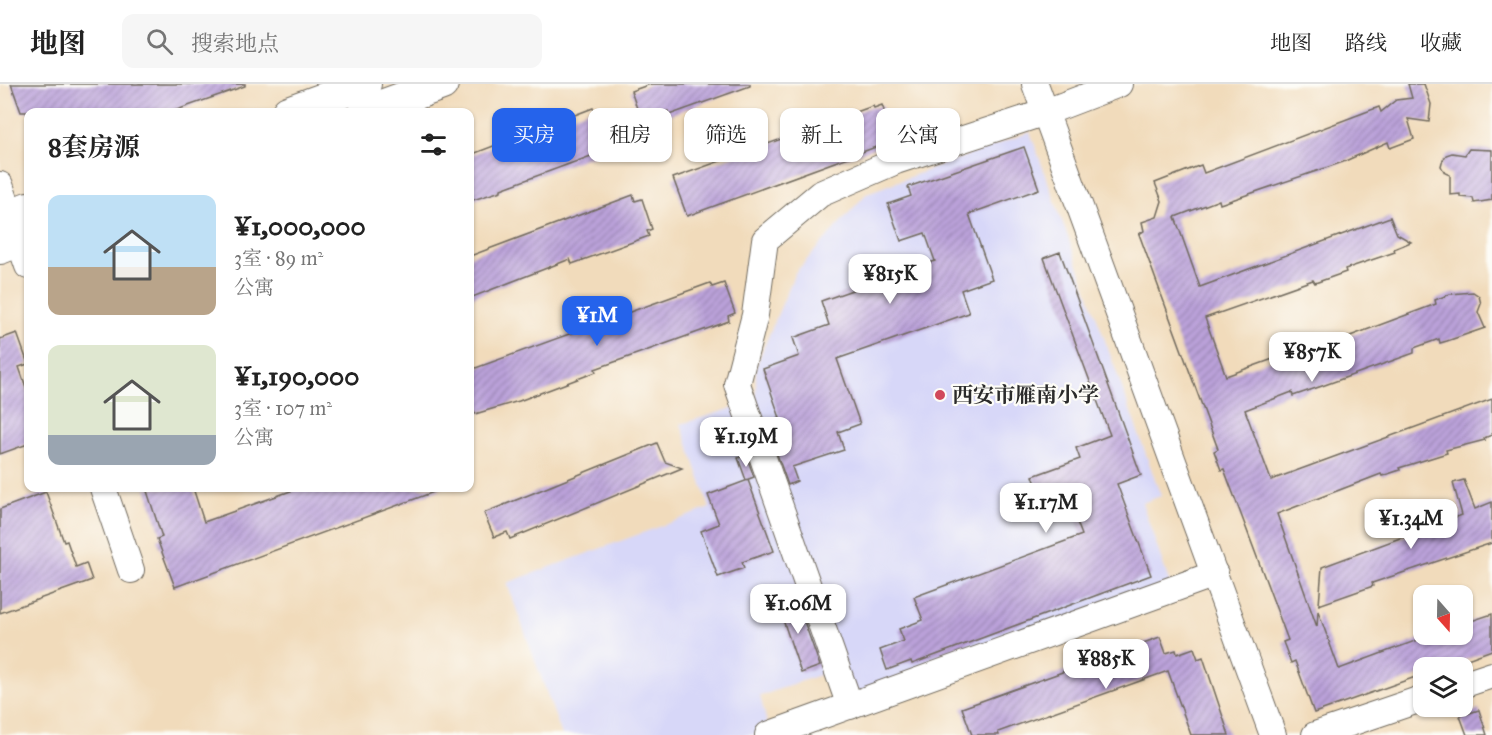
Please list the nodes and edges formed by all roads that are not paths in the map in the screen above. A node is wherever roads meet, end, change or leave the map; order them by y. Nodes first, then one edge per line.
1 (365, 84) edge
2 (442, 84) edge
3 (1035, 84) edge
4 (1119, 84) edge
5 (299, 108) edge
6 (376, 108) edge
7 (1046, 112) junction
8 (0, 185) edge
9 (17, 233) edge
10 (104, 492) edge
11 (131, 570) dead end
12 (1215, 574) junction
13 (1492, 675) edge
14 (1473, 681) edge
15 (1413, 702) edge
16 (849, 706) junction
17 (768, 735) edge
18 (1273, 735) edge
19 (1315, 735) edge

1 - 5 main road
2 - 6 main road
3 - 7 street
4 - 7 street
7 - 12 street
7 - 16 street
8 - 9 street
10 - 11 street
12 - 16 street
12 - 18 street
13 - 14 street
15 - 19 street
16 - 17 street

